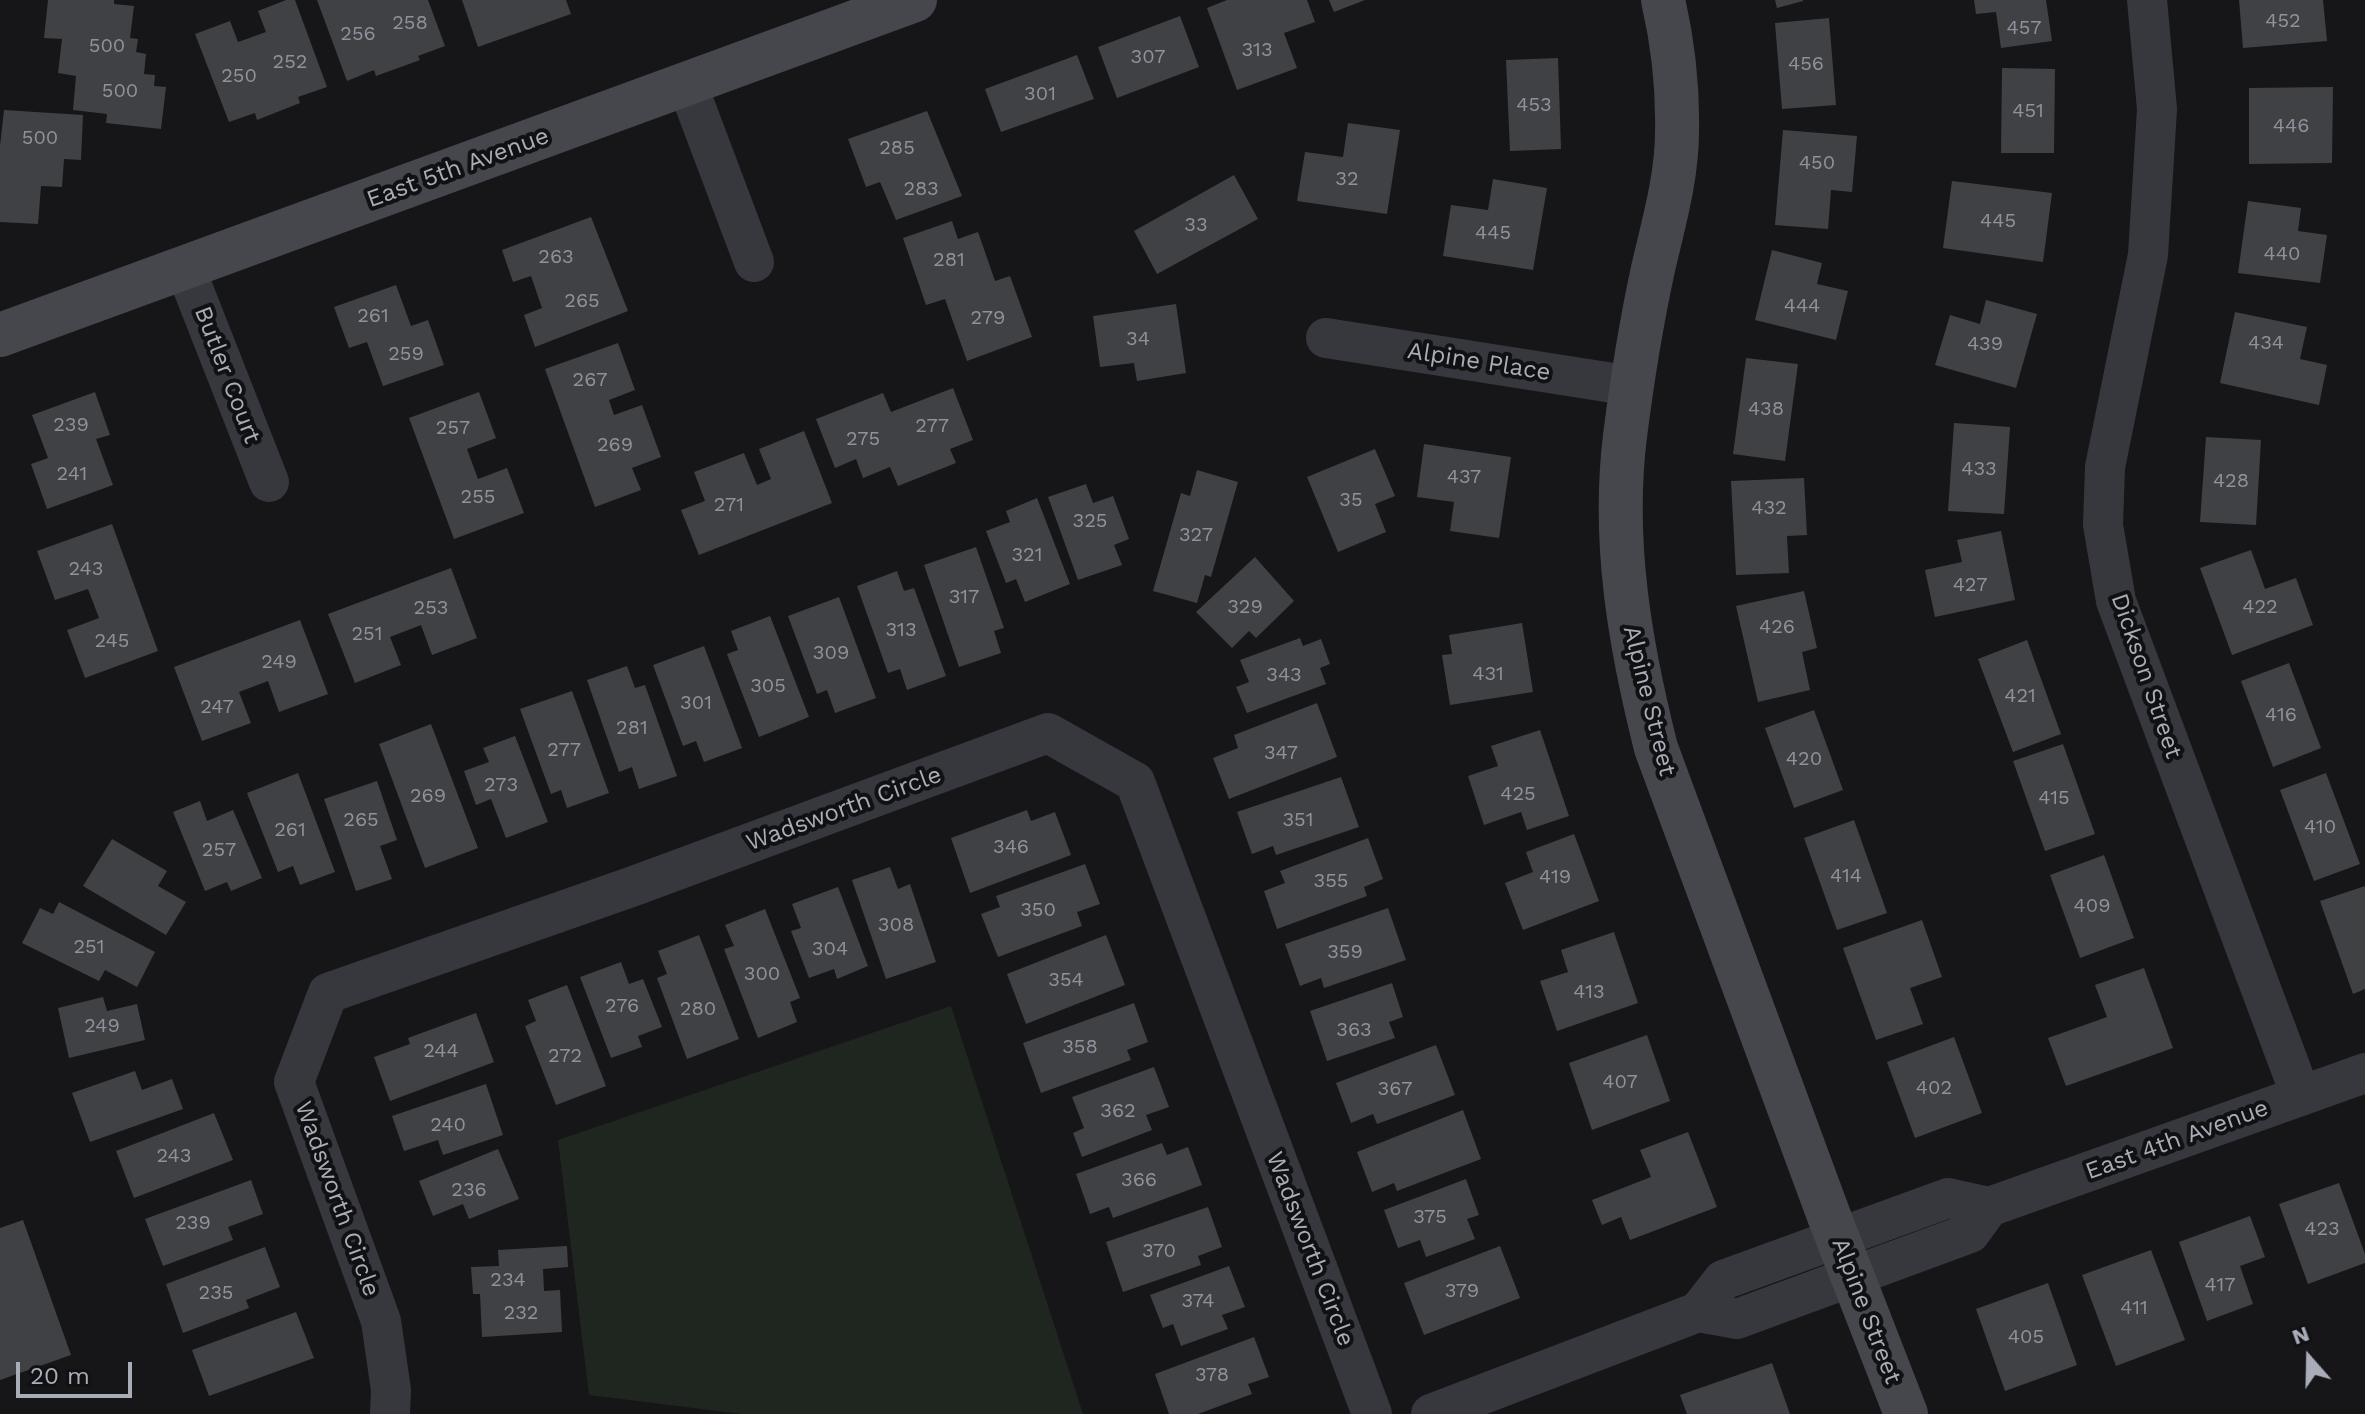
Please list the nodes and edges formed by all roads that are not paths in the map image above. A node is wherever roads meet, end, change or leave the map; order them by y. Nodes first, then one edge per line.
1 (915, 0) edge
2 (1663, 0) edge
3 (2147, 0) edge
4 (687, 84) junction
5 (754, 262) dead end
6 (185, 268) junction
7 (0, 335) edge
8 (1326, 338) dead end
9 (1632, 386) junction
10 (269, 482) dead end
11 (2365, 1073) edge
12 (2301, 1096) junction
13 (1845, 1257) junction
14 (390, 1414) edge
15 (1372, 1414) edge
16 (1431, 1414) edge
17 (1906, 1414) edge

1 - 4 street, East 5th Avenue
2 - 9 street, Alpine Street
3 - 12 street, Dickson Street
4 - 5 street
4 - 6 street, East 5th Avenue
6 - 7 street, East 5th Avenue
6 - 10 street, Butler Court
8 - 9 street, Alpine Place
9 - 13 street, Alpine Street
11 - 12 street, East 4th Avenue
12 - 13 street, East 4th Avenue
13 - 16 street, East 4th Avenue
13 - 17 street, Alpine Street
14 - 15 street, Wadsworth Circle

